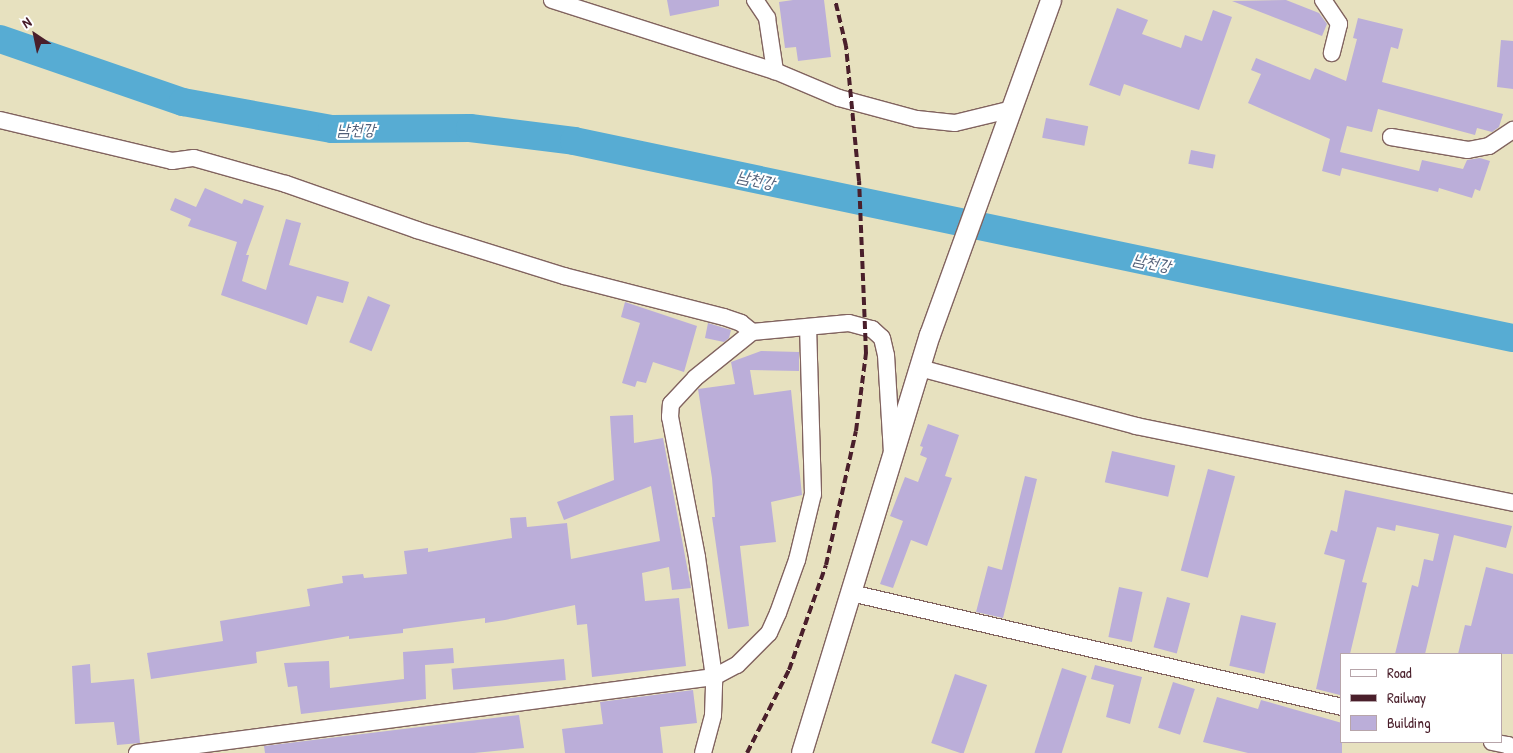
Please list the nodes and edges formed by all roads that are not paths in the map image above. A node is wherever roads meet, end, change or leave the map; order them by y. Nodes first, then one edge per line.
1 (552, 0) edge
2 (756, 0) edge
3 (1051, 0) edge
4 (1323, 0) edge
5 (1332, 53) dead end
6 (774, 71) junction
7 (1013, 109) junction
8 (0, 120) edge
9 (1513, 130) edge
10 (1391, 137) dead end
11 (808, 328) junction
12 (752, 332) junction
13 (920, 368) junction
14 (892, 456) junction
15 (1513, 502) edge
16 (851, 593) junction
17 (714, 677) junction
18 (1340, 707) edge
19 (1496, 743) edge
20 (199, 749) edge
21 (1513, 751) edge
22 (137, 753) edge
23 (703, 753) edge
24 (802, 753) edge

1 - 6 street
2 - 6 street
3 - 7 main road
4 - 5 street
6 - 7 street
7 - 13 main road
8 - 12 street
9 - 10 street
11 - 12 street
11 - 14 street
11 - 17 street
12 - 17 street
13 - 14 main road
13 - 15 street
14 - 16 main road
16 - 18 street
16 - 24 main road
17 - 20 street
17 - 23 street
19 - 21 street
20 - 22 street

